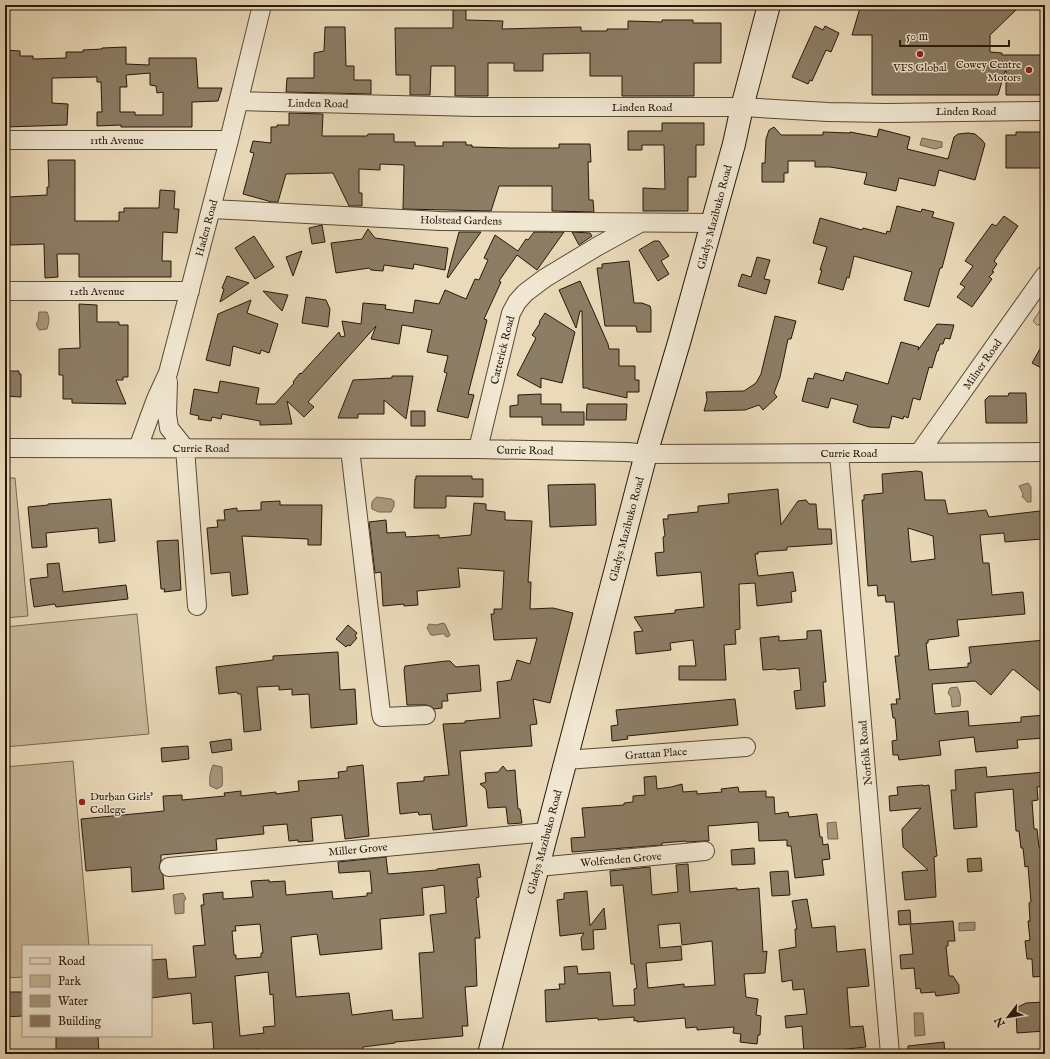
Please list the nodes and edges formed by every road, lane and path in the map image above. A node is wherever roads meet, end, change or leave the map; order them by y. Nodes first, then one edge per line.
1 (262, 5) edge
2 (769, 5) edge
3 (238, 101) junction
4 (742, 107) junction
5 (1045, 111) edge
6 (5, 140) edge
7 (229, 140) junction
8 (211, 209) junction
9 (640, 223) junction
10 (712, 223) junction
11 (1045, 275) edge
12 (5, 291) edge
13 (190, 291) junction
14 (168, 373) junction
15 (5, 448) edge
16 (138, 448) junction
17 (184, 448) junction
18 (350, 449) junction
19 (478, 449) junction
20 (1045, 452) edge
21 (839, 453) junction
22 (919, 453) junction
23 (646, 454) junction
24 (197, 606) dead end
25 (426, 715) dead end
26 (746, 747) dead end
27 (566, 760) junction
28 (547, 832) junction
29 (704, 852) dead end
30 (169, 867) dead end
31 (538, 867) junction
32 (490, 1054) edge
33 (890, 1054) edge

1 - 3 street, Haden Road
2 - 4 street, Gladys Mazibuko Road
3 - 4 street, Linden Road
3 - 7 street, Haden Road
4 - 5 street, Linden Road
4 - 10 street, Gladys Mazibuko Road
6 - 7 street, 11th Avenue
7 - 8 street, Haden Road
8 - 9 street, Holstead Gardens
8 - 13 street, Haden Road
9 - 10 street, Holstead Gardens
9 - 19 street, Catterick Road
10 - 23 street, Gladys Mazibuko Road
11 - 22 street, Milner Road
12 - 13 street, 12th Avenue
13 - 14 street, Haden Road
14 - 16 street, Haden Road
14 - 17 street
15 - 16 street, Currie Road
16 - 17 street, Currie Road
17 - 18 street, Currie Road
17 - 24 street
18 - 19 street, Currie Road
18 - 25 street
19 - 23 street, Currie Road
20 - 22 street, Currie Road
21 - 22 street, Currie Road
21 - 23 street, Currie Road
21 - 33 street, Norfolk Road
23 - 27 street, Gladys Mazibuko Road
26 - 27 street, Grattan Place
27 - 28 street, Gladys Mazibuko Road
28 - 30 street, Miller Grove
28 - 31 street, Gladys Mazibuko Road
29 - 31 street, Wolfenden Grove
31 - 32 street, Gladys Mazibuko Road

